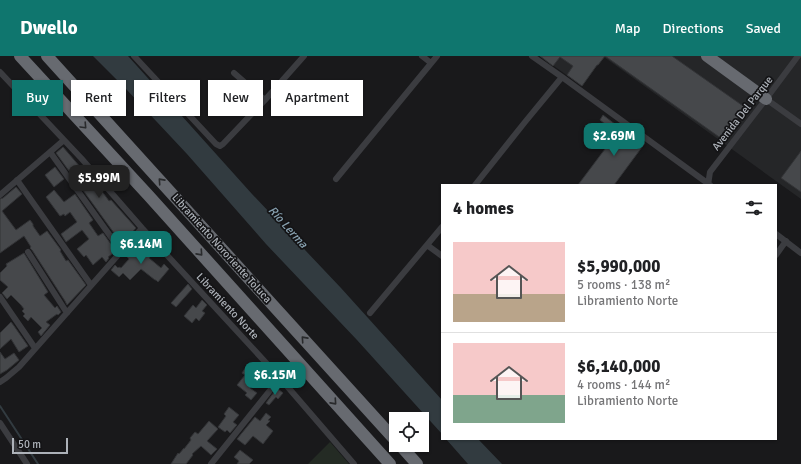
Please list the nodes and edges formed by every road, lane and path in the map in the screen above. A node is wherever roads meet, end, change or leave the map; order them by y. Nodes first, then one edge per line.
1 (20, 56) edge
2 (47, 56) edge
3 (134, 56) edge
4 (144, 56) edge
5 (304, 56) edge
6 (422, 56) edge
7 (437, 56) edge
8 (532, 56) edge
9 (707, 56) edge
10 (798, 56) edge
11 (139, 62) junction
12 (431, 63) junction
13 (0, 72) edge
14 (234, 73) dead end
15 (562, 77) junction
16 (766, 98) junction
17 (265, 100) junction
18 (801, 124) edge
19 (64, 140) junction
20 (50, 152) junction
21 (336, 179) dead end
22 (17, 180) junction
23 (476, 184) edge
24 (708, 184) edge
25 (709, 184) edge
26 (0, 195) edge
27 (142, 228) junction
28 (441, 228) edge
29 (777, 235) edge
30 (786, 241) junction
31 (428, 245) junction
32 (122, 251) junction
33 (28, 252) dead end
34 (801, 253) edge
35 (777, 254) edge
36 (441, 255) edge
37 (91, 285) junction
38 (0, 297) edge
39 (67, 313) junction
40 (370, 313) dead end
41 (36, 348) junction
42 (280, 378) junction
43 (0, 382) edge
44 (0, 423) edge
45 (389, 433) edge
46 (406, 452) edge
47 (27, 464) edge
48 (211, 464) edge
49 (354, 464) edge
50 (390, 464) edge
51 (417, 464) edge

1 -> 50 highway, Libramiento Nororiente Toluca
45 -> 2 highway, Libramiento Nororiente Toluca
3 - 11 street
4 - 11 street
5 - 17 street
6 - 12 street
7 - 12 street
8 - 15 street
9 - 16 highway
10 - 16 street, Avenida Del Parque
11 - 17 street
12 - 21 street
13 - 19 street, Libramiento Norte
14 - 17 street
15 - 23 street
15 - 24 street
16 - 18 street
16 - 25 street, Avenida Del Parque
19 - 20 street
19 - 27 street, Libramiento Norte
20 - 22 street
20 - 32 street
22 - 26 street
22 - 37 street
27 - 32 street
27 - 42 street, Libramiento Norte
28 - 31 street
29 - 30 street
30 - 34 street
30 - 35 street
31 - 36 street
31 - 40 street
32 - 37 street
33 - 39 street
37 - 39 street
38 - 41 street
39 - 41 street
41 - 43 street
42 - 48 street
42 - 49 street, Libramiento Norte
44 - 47 street
46 - 51 highway

